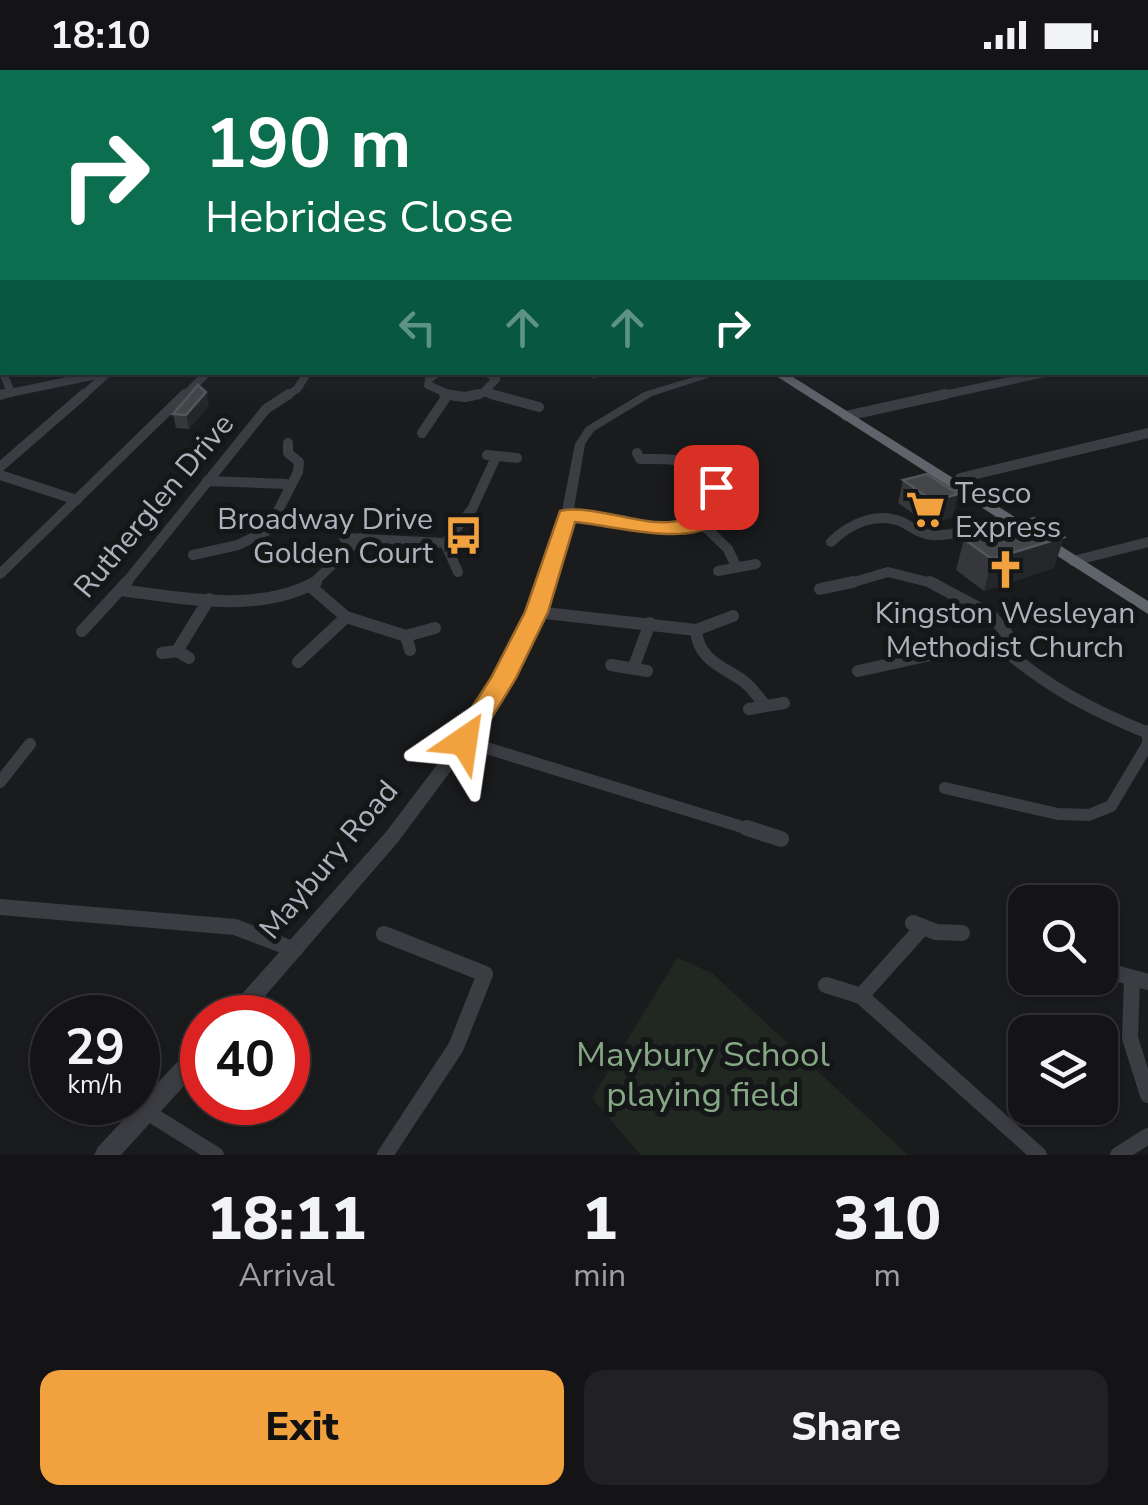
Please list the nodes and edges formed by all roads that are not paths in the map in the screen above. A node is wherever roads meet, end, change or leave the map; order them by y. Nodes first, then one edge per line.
1 (99, 375) edge
2 (107, 375) edge
3 (205, 375) edge
4 (306, 375) edge
5 (432, 375) edge
6 (490, 375) edge
7 (712, 375) edge
8 (781, 375) edge
9 (800, 375) edge
10 (1035, 375) edge
11 (486, 393) junction
12 (5, 394) edge
13 (447, 396) junction
14 (540, 408) dead end
15 (852, 414) junction
16 (1148, 433) edge
17 (422, 434) dead end
18 (288, 443) dead end
19 (637, 453) dead end
20 (517, 458) dead end
21 (0, 471) edge
22 (960, 478) junction
23 (207, 481) junction
24 (286, 484) junction
25 (77, 500) junction
26 (567, 516) junction
27 (1007, 518) junction
28 (701, 523) junction
29 (344, 538) dead end
30 (360, 538) junction
31 (1148, 542) edge
32 (445, 543) junction
33 (830, 543) dead end
34 (193, 555) dead end
35 (1079, 559) junction
36 (470, 562) dead end
37 (756, 564) dead end
38 (736, 566) junction
39 (718, 571) dead end
40 (0, 574) edge
41 (310, 586) junction
42 (820, 589) dead end
43 (120, 590) junction
44 (1148, 595) edge
45 (209, 599) junction
46 (1148, 609) edge
47 (536, 612) junction
48 (724, 616) dead end
49 (346, 617) junction
50 (650, 623) junction
51 (435, 628) dead end
52 (696, 630) junction
53 (82, 631) dead end
54 (406, 636) junction
55 (410, 650) dead end
56 (1004, 650) junction
57 (162, 653) dead end
58 (324, 662) dead end
59 (610, 665) dead end
60 (858, 672) dead end
61 (784, 703) dead end
62 (764, 704) junction
63 (748, 708) dead end
64 (1147, 732) edge
65 (464, 741) junction
66 (30, 744) dead end
67 (968, 776) dead end
68 (0, 782) edge
69 (945, 788) dead end
70 (966, 793) junction
71 (781, 838) dead end
72 (0, 908) edge
73 (962, 933) dead end
74 (384, 934) dead end
75 (295, 950) junction
76 (1133, 979) edge
77 (826, 985) dead end
78 (254, 995) edge
79 (860, 996) junction
80 (180, 1075) edge
81 (1148, 1095) edge
82 (160, 1098) edge
83 (160, 1120) edge
84 (135, 1125) edge
85 (1148, 1136) edge
86 (106, 1155) edge
87 (216, 1155) edge
88 (385, 1155) edge
89 (1039, 1155) edge
90 (1118, 1155) edge

1 - 12 street
2 - 21 street
3 - 25 street
4 - 23 street, Rutherglen Drive
5 - 13 street
6 - 11 street
7 - 26 street, Maybury Road
8 - 15 highway
9 - 15 highway
10 - 15 street
11 - 13 street
11 - 14 street
13 - 17 street
15 - 22 highway
15 - 27 highway
16 - 22 street
18 - 24 street
19 - 28 street
20 - 32 street
21 - 25 street
22 - 35 highway
23 - 24 street
23 - 43 street, Rutherglen Drive
24 - 34 street
25 - 40 street
26 - 28 street
26 - 47 street, Maybury Road
27 - 33 street
27 - 35 highway
28 - 38 street
29 - 30 street
30 - 32 street
30 - 41 street
31 - 35 street
32 - 36 street
35 - 44 highway
35 - 46 highway
37 - 38 street
38 - 39 street
41 - 45 street
41 - 49 street
42 - 56 street
43 - 45 street
43 - 53 street, Rutherglen Drive
45 - 57 street
47 - 50 street
47 - 65 street, Maybury Road
48 - 52 street
49 - 54 street
49 - 58 street
50 - 52 street
50 - 59 street
51 - 54 street
52 - 62 street
54 - 55 street
56 - 60 street
56 - 64 street
61 - 62 street
62 - 63 street
64 - 70 street
65 - 71 street
65 - 75 street, Maybury Road
66 - 68 street
67 - 70 street
69 - 70 street
72 - 75 street
73 - 79 street
74 - 88 street
75 - 78 street, Maybury Road
76 - 81 street
77 - 79 street
79 - 89 street
80 - 82 street
83 - 87 street
84 - 86 street
85 - 90 street

